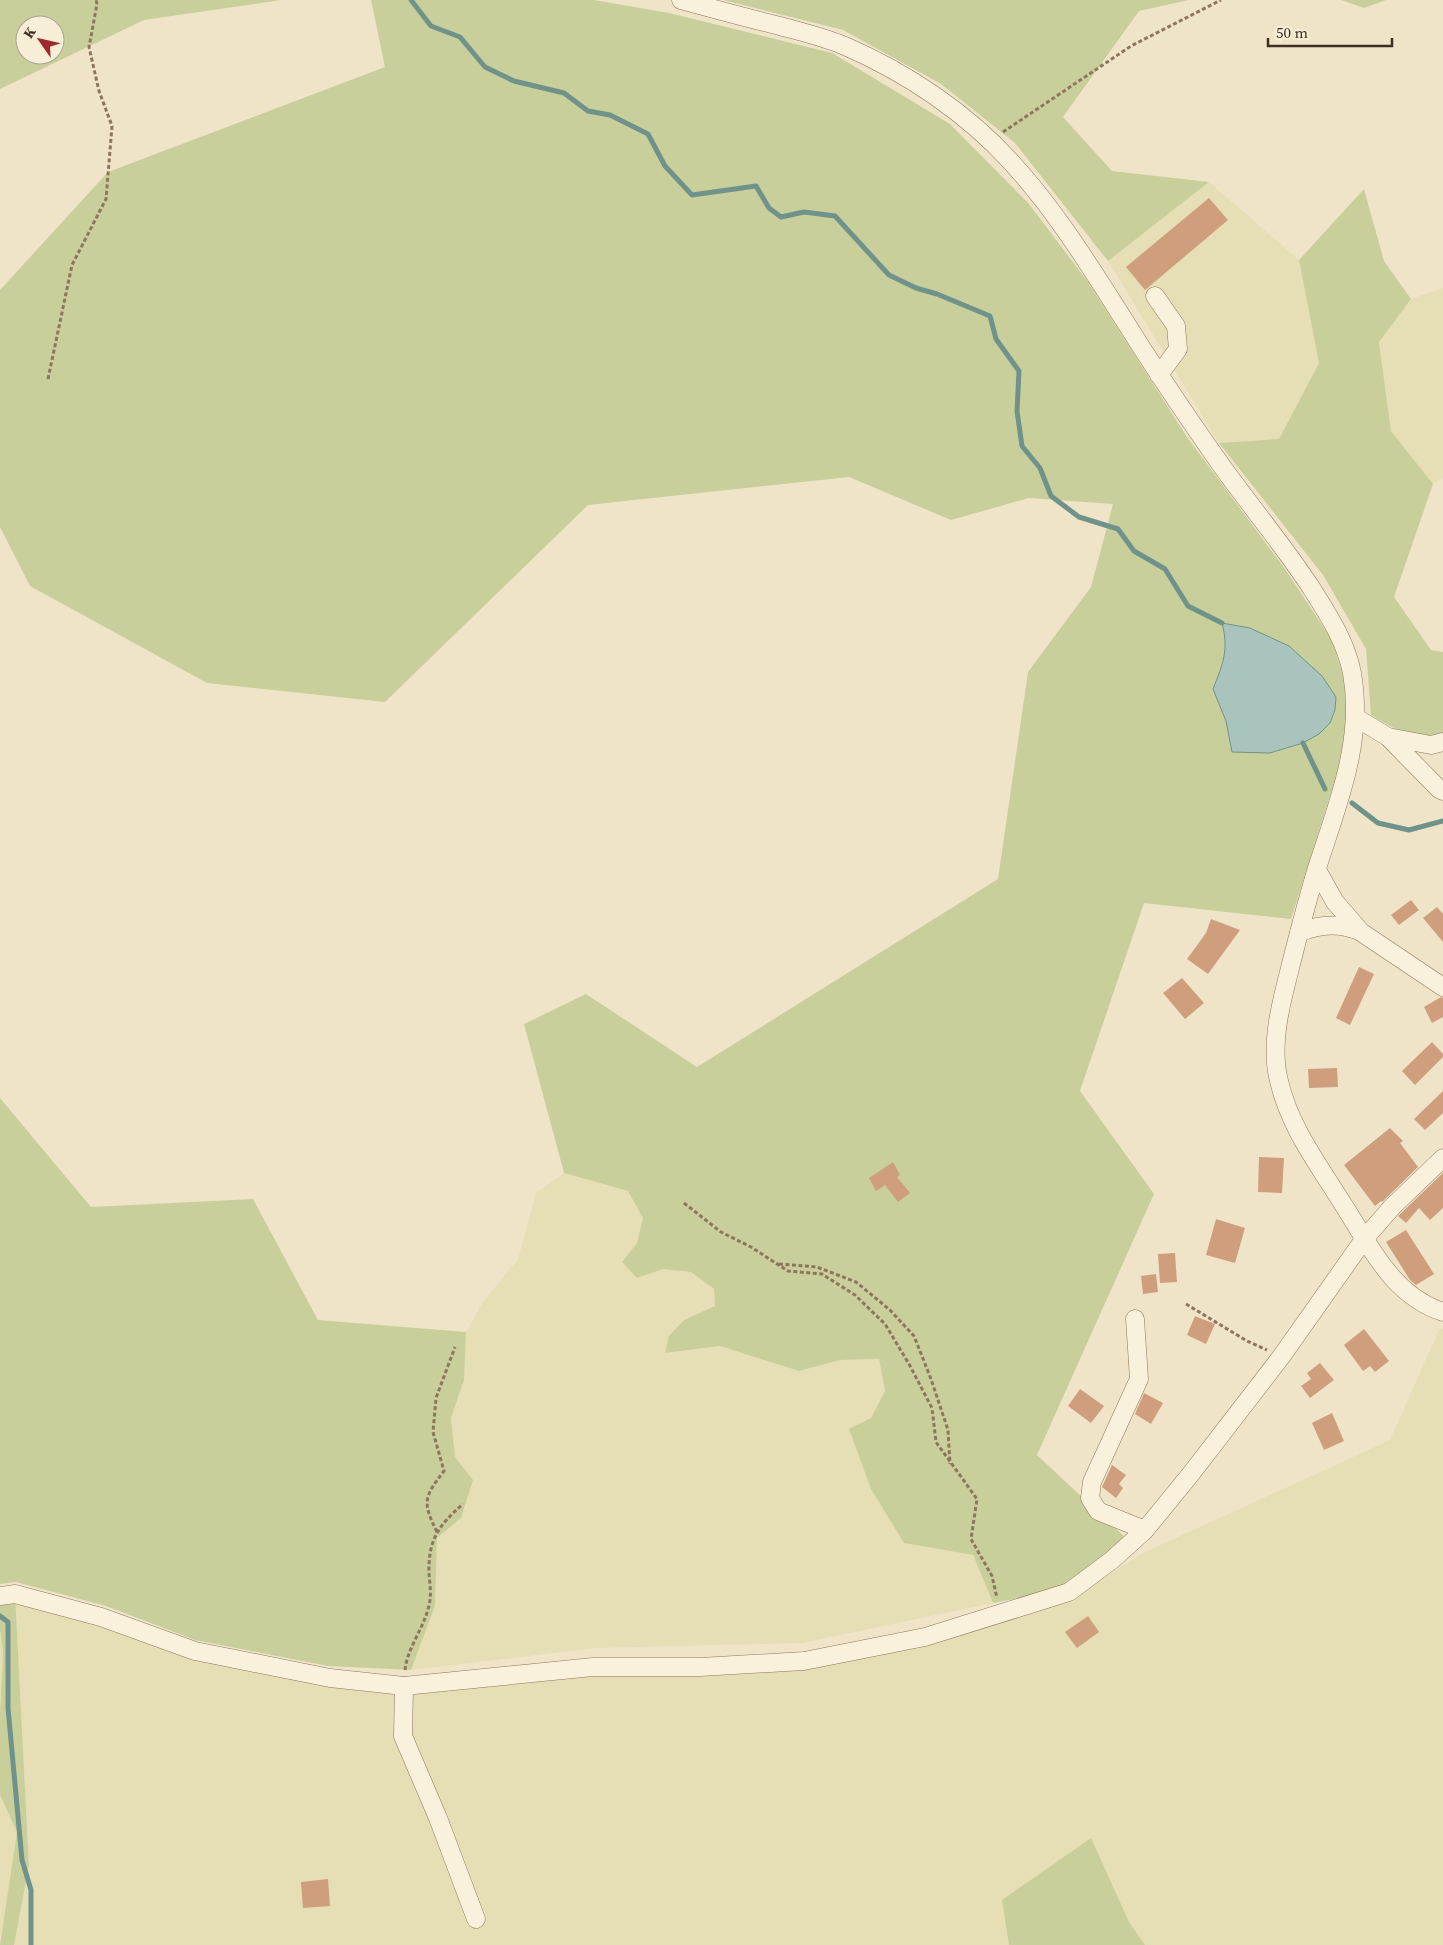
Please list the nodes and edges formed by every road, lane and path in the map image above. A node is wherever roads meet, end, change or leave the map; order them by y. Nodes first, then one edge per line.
1 (96, 0) edge
2 (681, 0) edge
3 (1222, 0) edge
4 (990, 141) junction
5 (1155, 296) dead end
6 (1159, 375) junction
7 (48, 379) dead end
8 (1355, 717) junction
9 (1388, 737) junction
10 (1443, 742) edge
11 (1443, 791) edge
12 (1317, 870) junction
13 (1361, 932) junction
14 (1299, 933) junction
15 (1443, 987) edge
16 (1443, 1158) edge
17 (684, 1203) dead end
18 (1365, 1238) junction
19 (777, 1264) junction
20 (1186, 1304) dead end
21 (1443, 1312) edge
22 (1135, 1319) dead end
23 (455, 1347) dead end
24 (1281, 1356) junction
25 (950, 1464) junction
26 (462, 1504) dead end
27 (1145, 1530) junction
28 (437, 1532) junction
29 (0, 1596) edge
30 (1001, 1613) junction
31 (404, 1686) junction
32 (476, 1919) dead end

1 - 7 path
2 - 4 street
3 - 4 path
4 - 6 street
5 - 6 street
6 - 8 street
8 - 9 street
8 - 12 street
9 - 10 street
9 - 11 street
12 - 13 street
12 - 14 street
13 - 14 street
13 - 15 street
14 - 18 street
16 - 18 street
17 - 19 path
18 - 21 street
18 - 24 street
19 - 25 path
19 - 25 path
20 - 24 path
22 - 27 street
23 - 28 path
24 - 27 street
25 - 30 path
26 - 28 path
27 - 30 street
28 - 31 path
29 - 31 street
30 - 31 street
31 - 32 street

